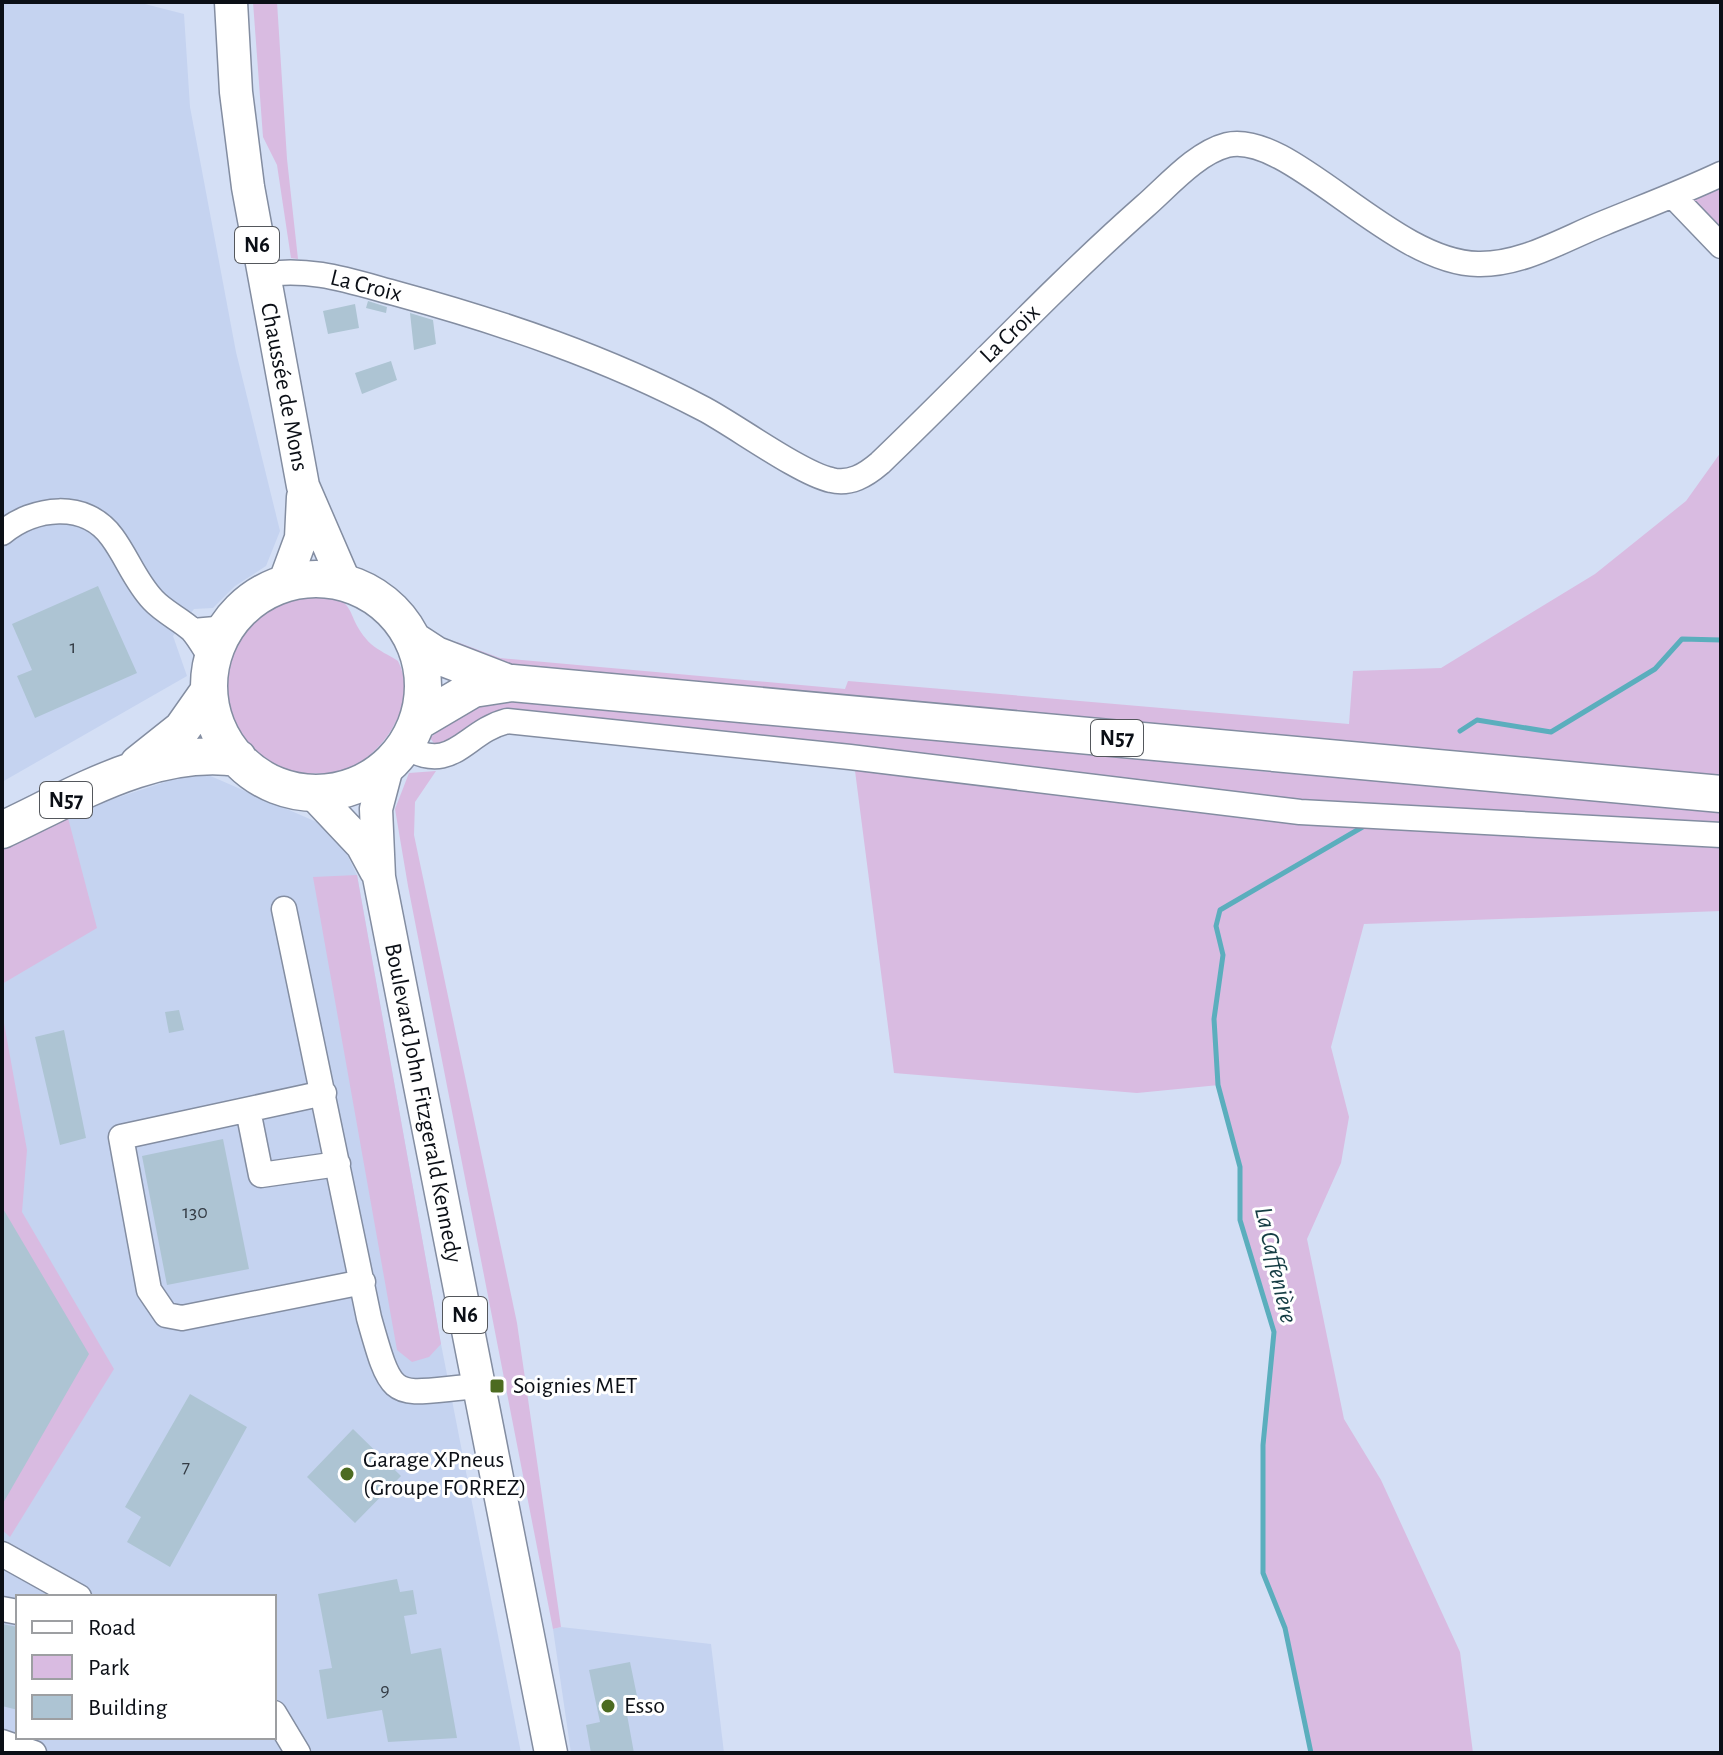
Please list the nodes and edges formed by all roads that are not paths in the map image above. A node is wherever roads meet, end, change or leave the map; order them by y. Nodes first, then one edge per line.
1 (231, 2) edge
2 (1721, 174) edge
3 (1673, 196) junction
4 (1721, 246) edge
5 (262, 275) junction
6 (303, 486) junction
7 (6, 520) edge
8 (345, 583) junction
9 (284, 584) junction
10 (210, 630) junction
11 (413, 640) junction
12 (210, 676) junction
13 (512, 683) junction
14 (403, 745) junction
15 (238, 758) junction
16 (130, 770) junction
17 (313, 793) junction
18 (1721, 794) edge
19 (2, 830) edge
20 (1721, 835) edge
21 (379, 877) junction
22 (284, 909) dead end
23 (324, 1093) junction
24 (248, 1110) junction
25 (338, 1164) junction
26 (363, 1282) junction
27 (479, 1386) junction
28 (3, 1556) edge
29 (75, 1595) edge
30 (276, 1716) edge
31 (2, 1742) edge
32 (37, 1753) edge
33 (298, 1753) edge
34 (551, 1753) edge

1 - 5 main road, Chaussée de Mons / N6
2 - 3 street, La Croix
3 - 4 street
3 - 5 street, La Croix
5 - 6 main road, Chaussée de Mons / N6
6 - 8 main road, Chaussée de Mons / N6
6 - 9 main road, Chaussée de Mons / N6
7 - 10 street
8 - 9 highway
8 - 11 highway
9 - 10 highway
10 - 12 highway
11 - 13 highway, N57
11 - 14 highway
12 - 15 highway
12 - 16 highway, N57
13 - 14 highway, N57
13 - 18 highway, N57
14 - 17 highway
14 - 20 street
14 - 21 main road, Boulevard John Fitzgerald Kennedy / N6
15 - 16 highway, N57
15 - 17 highway
16 - 19 highway, N57
17 - 21 main road, Boulevard John Fitzgerald Kennedy / N6
21 - 27 main road, Boulevard John Fitzgerald Kennedy / N6
22 - 23 street
23 - 24 street
23 - 25 street
24 - 25 street
24 - 26 street
25 - 26 street
26 - 27 street
27 - 34 main road, Boulevard John Fitzgerald Kennedy / N6
28 - 29 street
30 - 33 street
31 - 32 street

